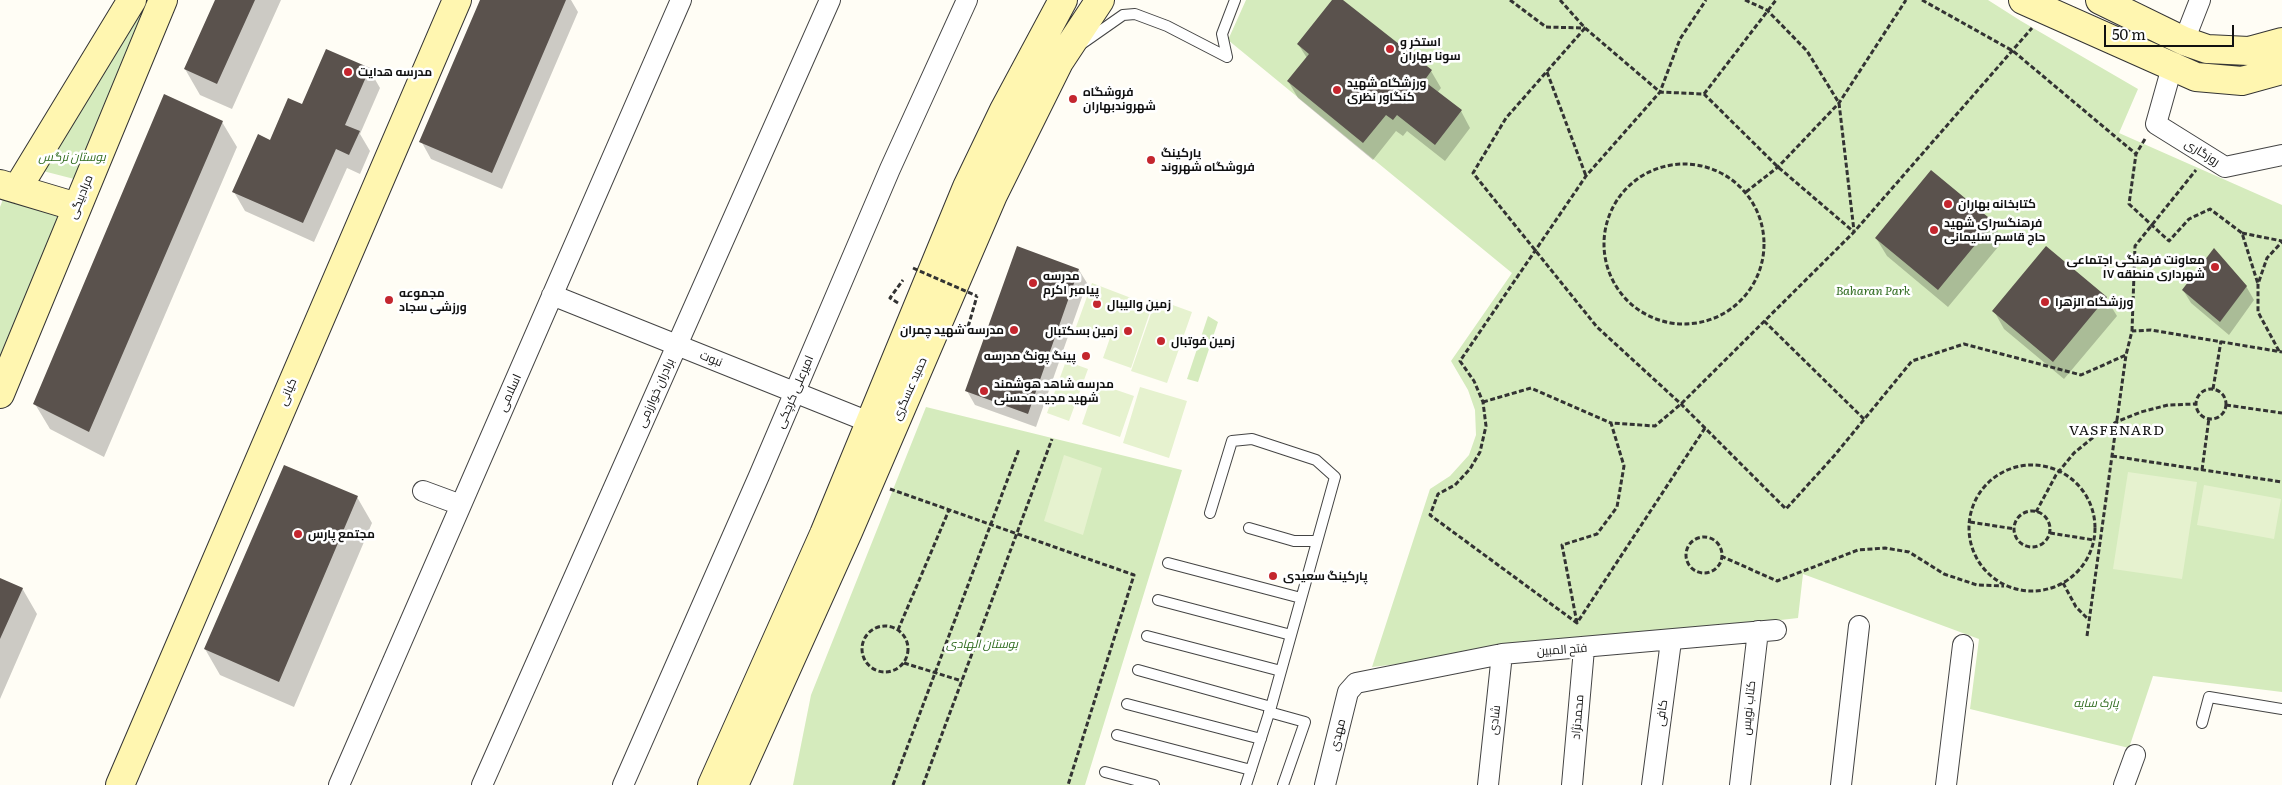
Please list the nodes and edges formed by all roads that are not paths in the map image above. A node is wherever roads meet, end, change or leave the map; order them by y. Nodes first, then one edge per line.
1 (132, 0) edge
2 (163, 0) edge
3 (457, 0) edge
4 (681, 0) edge
5 (830, 0) edge
6 (967, 0) edge
7 (1053, 0) edge
8 (1063, 0) edge
9 (1100, 0) edge
10 (1236, 0) edge
11 (2023, 0) edge
12 (2100, 0) edge
13 (2200, 0) edge
14 (1041, 39) junction
15 (2184, 41) junction
16 (2282, 42) edge
17 (1059, 62) junction
18 (2172, 67) junction
19 (2282, 70) edge
20 (2282, 155) edge
21 (9, 186) edge
22 (77, 207) junction
23 (552, 295) junction
24 (677, 346) junction
25 (794, 392) junction
26 (0, 394) edge
27 (876, 427) junction
28 (423, 491) dead end
29 (461, 505) junction
30 (1210, 512) dead end
31 (1250, 528) dead end
32 (1317, 541) junction
33 (1168, 563) dead end
34 (1301, 598) junction
35 (1158, 600) dead end
36 (1859, 626) dead end
37 (1767, 631) joint
38 (1291, 635) junction
39 (1147, 636) dead end
40 (1671, 641) junction
41 (1963, 645) dead end
42 (1584, 649) junction
43 (1502, 654) junction
44 (1138, 670) dead end
45 (1281, 671) junction
46 (1352, 687) joint
47 (1127, 704) dead end
48 (1270, 709) junction
49 (2282, 709) edge
50 (2202, 723) dead end
51 (1117, 735) dead end
52 (1261, 739) junction
53 (2135, 755) dead end
54 (1251, 770) junction
55 (1105, 772) dead end
56 (120, 785) edge
57 (339, 785) edge
58 (482, 785) edge
59 (623, 785) edge
60 (694, 785) edge
61 (712, 785) edge
62 (734, 785) edge
63 (754, 785) edge
64 (1154, 785) edge
65 (1246, 785) edge
66 (1283, 785) edge
67 (1326, 785) edge
68 (1488, 785) edge
69 (1572, 785) edge
70 (1652, 785) edge
71 (1740, 785) edge
72 (1841, 785) edge
73 (1946, 785) edge
74 (2124, 785) edge

1 - 21 main road
2 - 22 main road, مرادبیگی
3 - 56 main road, کیانی
4 - 23 street, اسلامی
5 - 24 street, برادران خوارزمی
6 - 25 street, امیرعلی کرچکی
7 - 14 main road
8 - 14 main road, حمید عسگری
9 - 17 main road, حمید عسگری
10 - 17 lane
11 - 18 main road
12 - 15 main road
13 - 15 street
14 - 27 main road, حمید عسگری
15 - 16 main road
17 - 27 main road, حمید عسگری
18 - 19 main road
18 - 20 street, روزگاری
21 - 22 main road
22 - 26 main road, مرادبیگی
23 - 24 street, نبوت
23 - 29 street, اسلامی
24 - 25 street, نبوت
24 - 58 street, برادران خوارزمی
25 - 27 street, نبوت
25 - 59 street, امیرعلی کرچکی
27 - 60 main road
27 - 61 main road, حمید عسگری
27 - 62 main road, حمید عسگری
27 - 63 main road
28 - 29 street
29 - 57 street, اسلامی
30 - 32 lane
31 - 32 lane
32 - 34 lane
33 - 34 lane
34 - 38 lane
35 - 38 lane
36 - 72 street
37 - 40 street, فتح المبین
37 - 71 street, کتاب نویس
38 - 45 lane
39 - 45 lane
40 - 42 street, فتح المبین
40 - 70 street, کافی
41 - 73 street
42 - 43 street, فتح المبین
42 - 69 street, محمدنژاد
43 - 46 street, فتح المبین
43 - 68 street, شادی
44 - 48 lane
45 - 48 lane
46 - 67 street, مهدی
47 - 52 lane
48 - 52 lane
48 - 66 lane
49 - 50 lane
51 - 54 lane
52 - 54 lane
53 - 74 street
54 - 65 lane
55 - 64 lane

